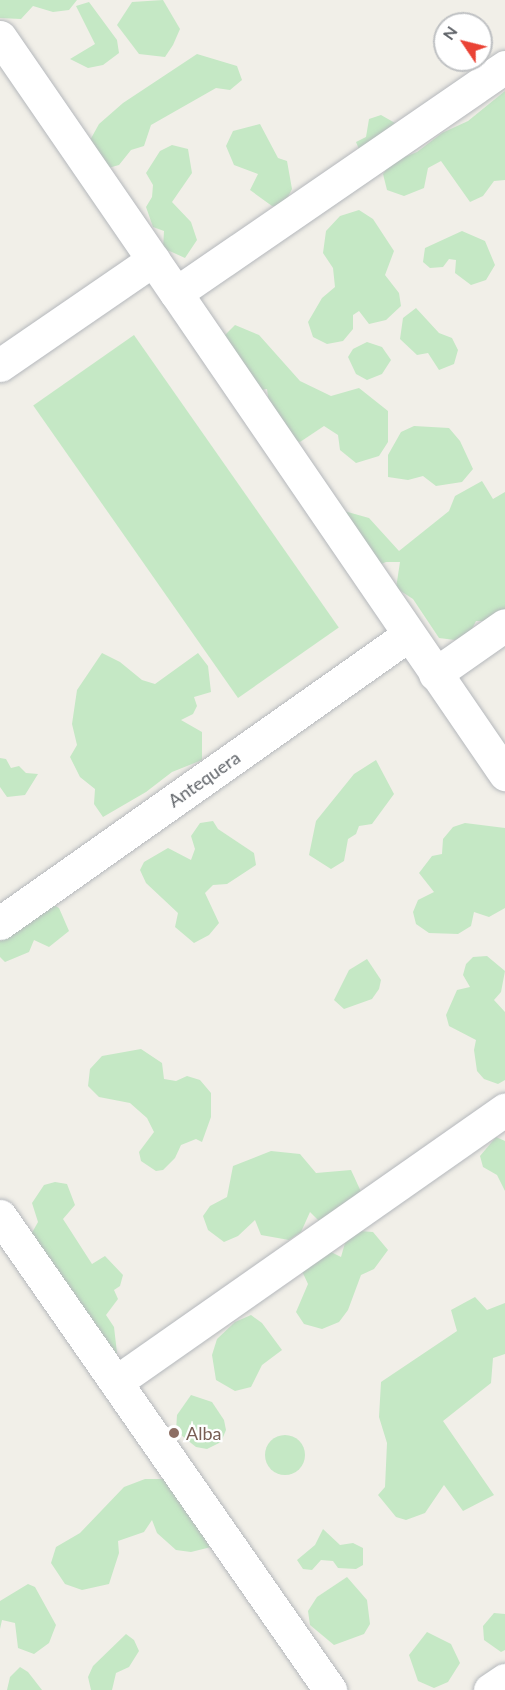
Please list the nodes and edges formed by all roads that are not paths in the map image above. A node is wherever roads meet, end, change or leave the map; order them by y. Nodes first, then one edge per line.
1 (0, 37) edge
2 (505, 67) edge
3 (153, 260) junction
4 (176, 293) junction
5 (0, 365) edge
6 (505, 625) edge
7 (408, 635) junction
8 (435, 674) junction
9 (505, 774) edge
10 (0, 923) edge
11 (505, 1110) edge
12 (0, 1216) edge
13 (116, 1382) junction
14 (505, 1680) edge
15 (330, 1690) edge
16 (490, 1690) edge

1 - 3 street
2 - 4 street
3 - 4 street
3 - 5 street
4 - 7 street
6 - 8 street
7 - 8 street
7 - 10 street, Antequera
8 - 9 street
11 - 13 street
12 - 13 street
13 - 15 street
14 - 16 street

